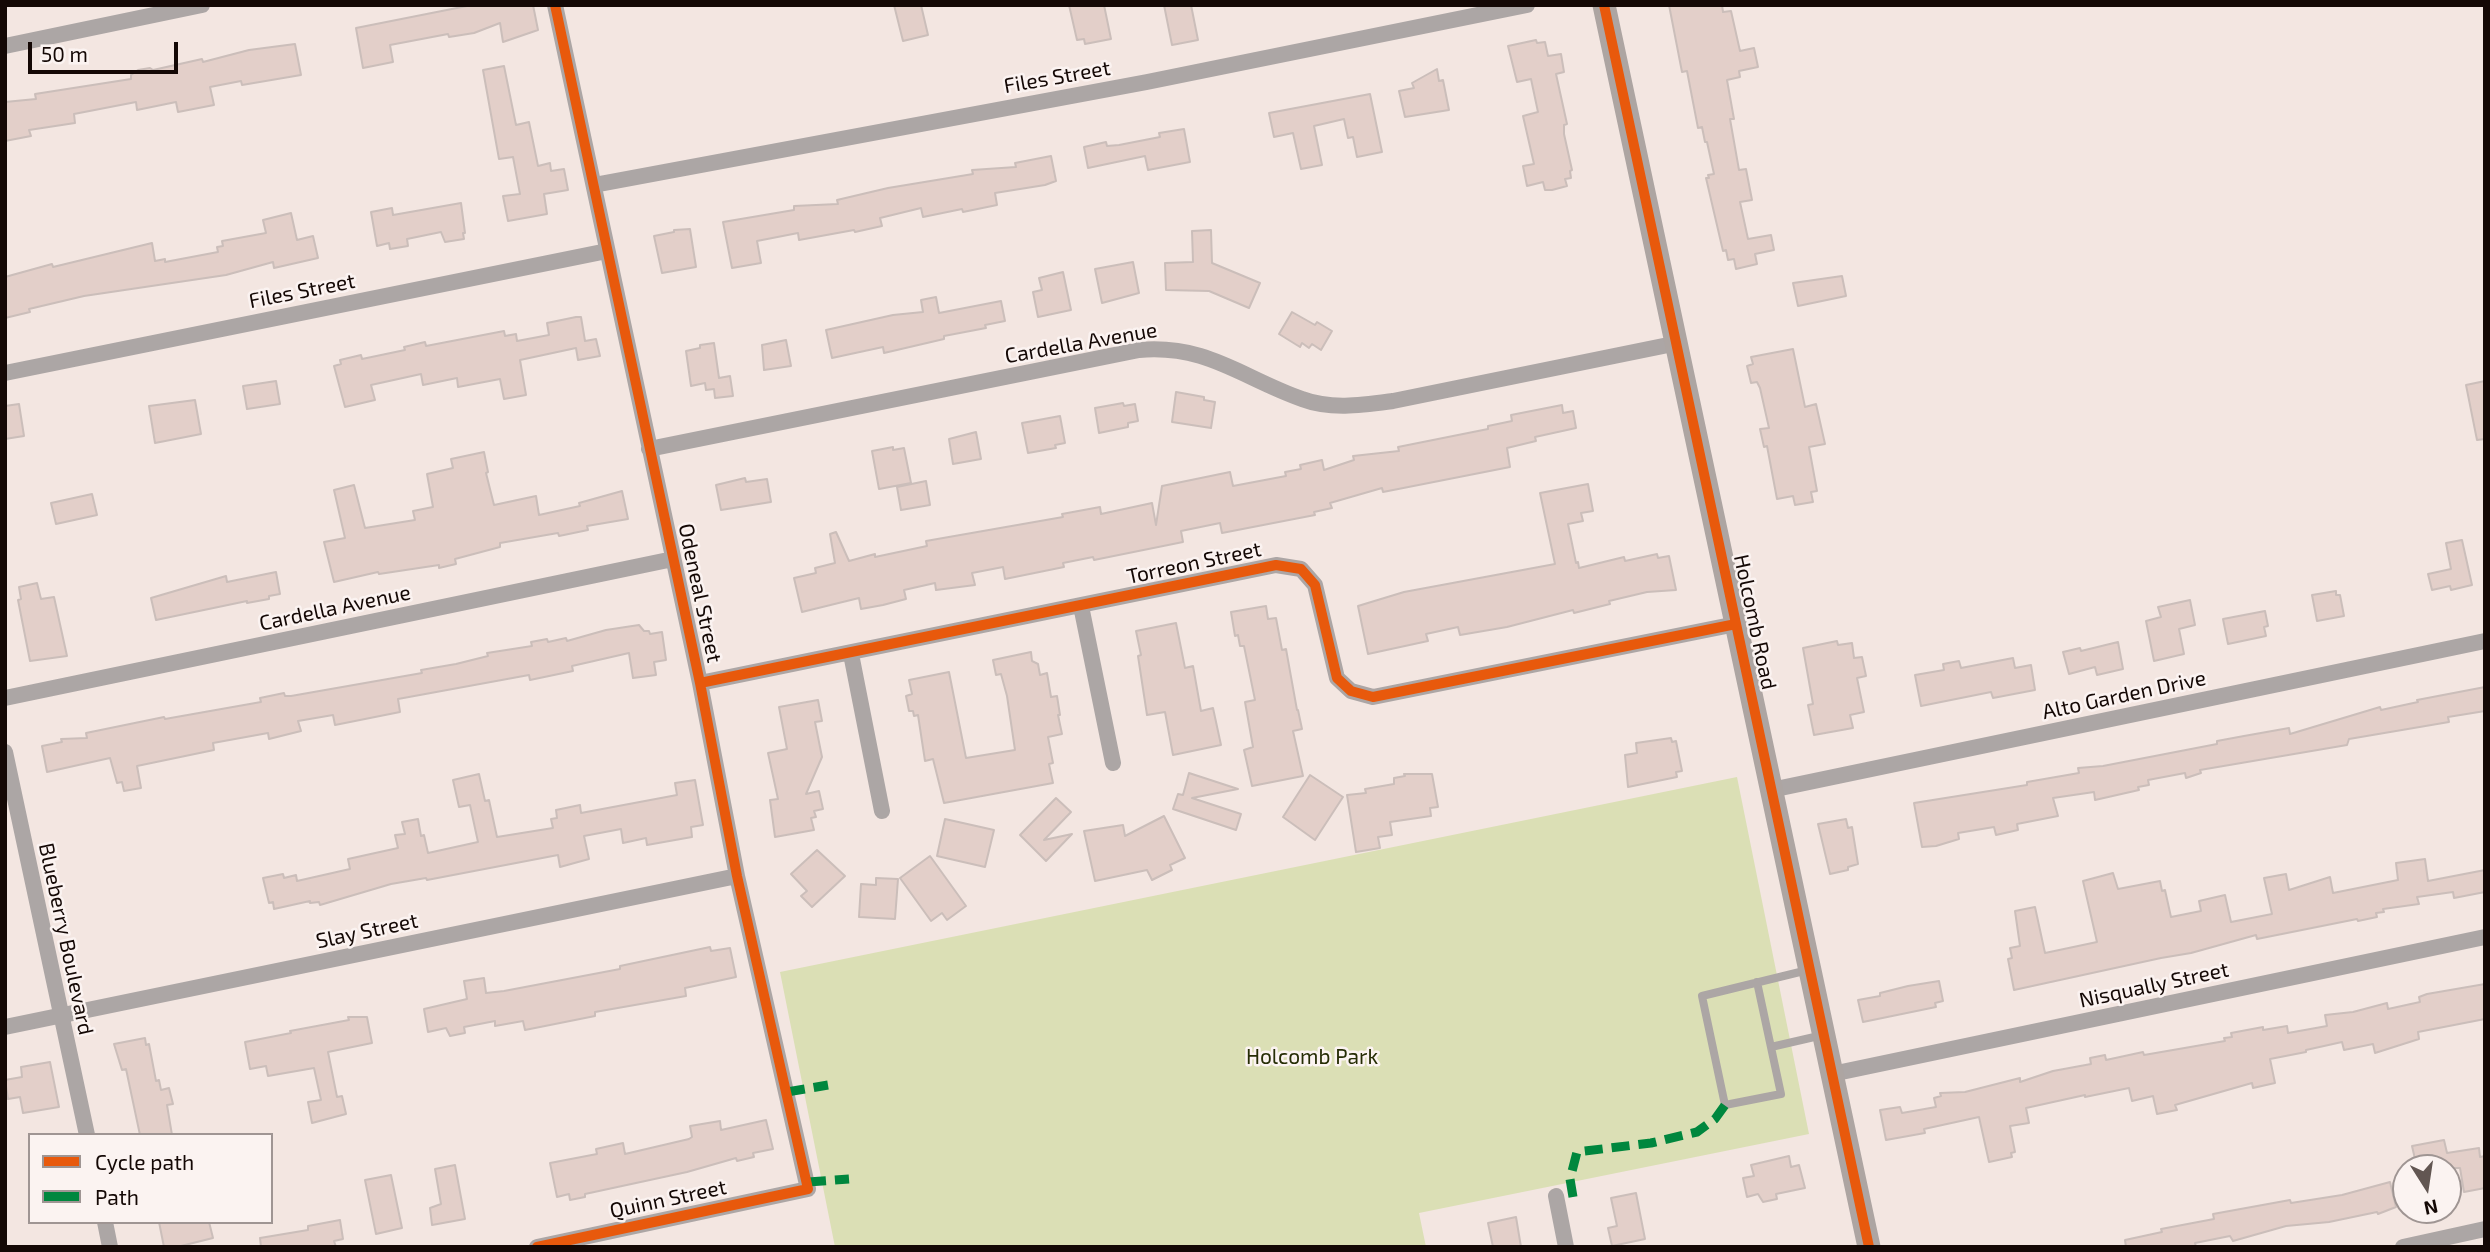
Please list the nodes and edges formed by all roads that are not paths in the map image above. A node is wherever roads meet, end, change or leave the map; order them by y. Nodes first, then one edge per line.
1 (202, 5) edge
2 (555, 5) edge
3 (1527, 5) edge
4 (1604, 5) edge
5 (5, 46) edge
6 (594, 185) junction
7 (607, 251) junction
8 (1678, 343) junction
9 (5, 373) edge
10 (649, 449) junction
11 (673, 559) junction
12 (1081, 606) junction
13 (1736, 624) junction
14 (2485, 641) edge
15 (850, 654) junction
16 (700, 683) junction
17 (5, 698) edge
18 (5, 752) edge
19 (1113, 763) dead end
20 (1771, 790) junction
21 (883, 811) dead end
22 (737, 876) junction
23 (2485, 937) edge
24 (1811, 969) junction
25 (1757, 982) junction
26 (61, 1016) junction
27 (5, 1027) edge
28 (1824, 1035) junction
29 (1771, 1047) junction
30 (1832, 1074) junction
31 (86, 1133) edge
32 (808, 1189) joint
33 (1556, 1196) dead end
34 (105, 1224) edge
35 (2485, 1229) edge
36 (110, 1247) edge
37 (537, 1247) edge
38 (1566, 1247) edge
39 (1869, 1247) edge
40 (2403, 1247) edge

1 - 5 street
2 - 6 street, Odeneal Street
3 - 6 street, Files Street
4 - 8 street, Holcomb Road
6 - 7 street, Odeneal Street
7 - 9 street, Files Street
7 - 10 street, Odeneal Street
8 - 10 street, Cardella Avenue
8 - 13 street, Holcomb Road
10 - 11 street, Odeneal Street
11 - 16 street, Odeneal Street
11 - 17 street, Cardella Avenue
12 - 13 street, Torreon Street
12 - 15 street, Torreon Street
12 - 19 street
13 - 20 street, Holcomb Road
14 - 20 street, Alto Garden Drive
15 - 16 street, Torreon Street
15 - 21 street
16 - 22 street, Odeneal Street
18 - 26 street, Blueberry Boulevard
20 - 24 street, Holcomb Road
22 - 26 street, Slay Street
22 - 32 street, Odeneal Street
23 - 30 street, Nisqually Street
24 - 25 lane
24 - 28 street, Holcomb Road
25 - 29 lane
25 - 29 lane
26 - 27 street, Slay Street
26 - 31 street, Blueberry Boulevard
28 - 29 lane
28 - 30 street, Holcomb Road
30 - 39 street, Holcomb Road
32 - 37 street, Quinn Street
33 - 38 street
34 - 36 street
35 - 40 street

